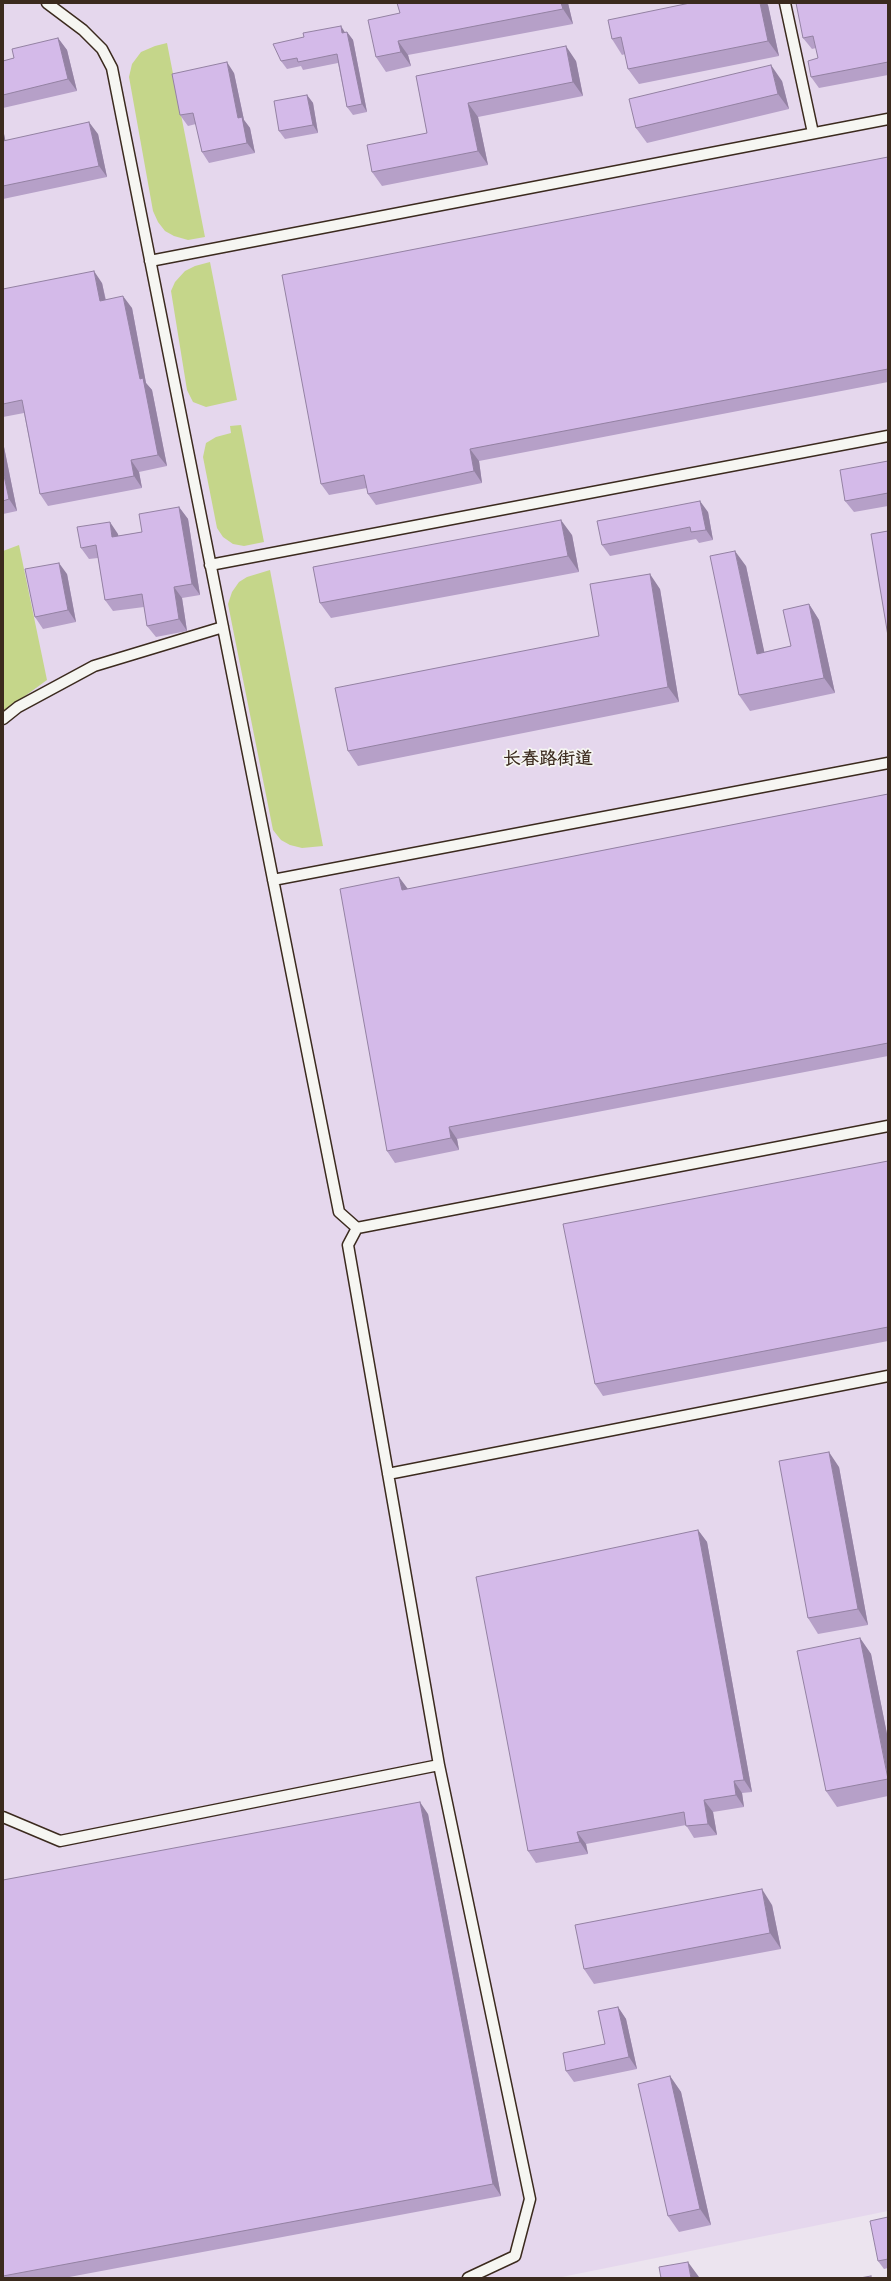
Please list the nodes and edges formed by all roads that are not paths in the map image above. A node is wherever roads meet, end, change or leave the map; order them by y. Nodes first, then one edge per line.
1 (47, 3) edge
2 (785, 3) edge
3 (888, 119) edge
4 (812, 133) junction
5 (150, 261) junction
6 (888, 436) edge
7 (210, 565) junction
8 (223, 627) junction
9 (3, 718) edge
10 (888, 762) edge
11 (273, 880) junction
12 (888, 1126) edge
13 (357, 1228) junction
14 (888, 1376) edge
15 (388, 1474) junction
16 (439, 1764) junction
17 (3, 1817) edge
18 (468, 2278) edge

1 - 5 lane
2 - 4 lane
3 - 4 lane
4 - 5 lane
5 - 7 lane
6 - 7 lane
7 - 8 lane
8 - 9 lane
8 - 11 lane
10 - 11 lane
11 - 13 lane
12 - 13 lane
13 - 15 lane
14 - 15 lane
15 - 16 lane
16 - 17 lane
16 - 18 lane

